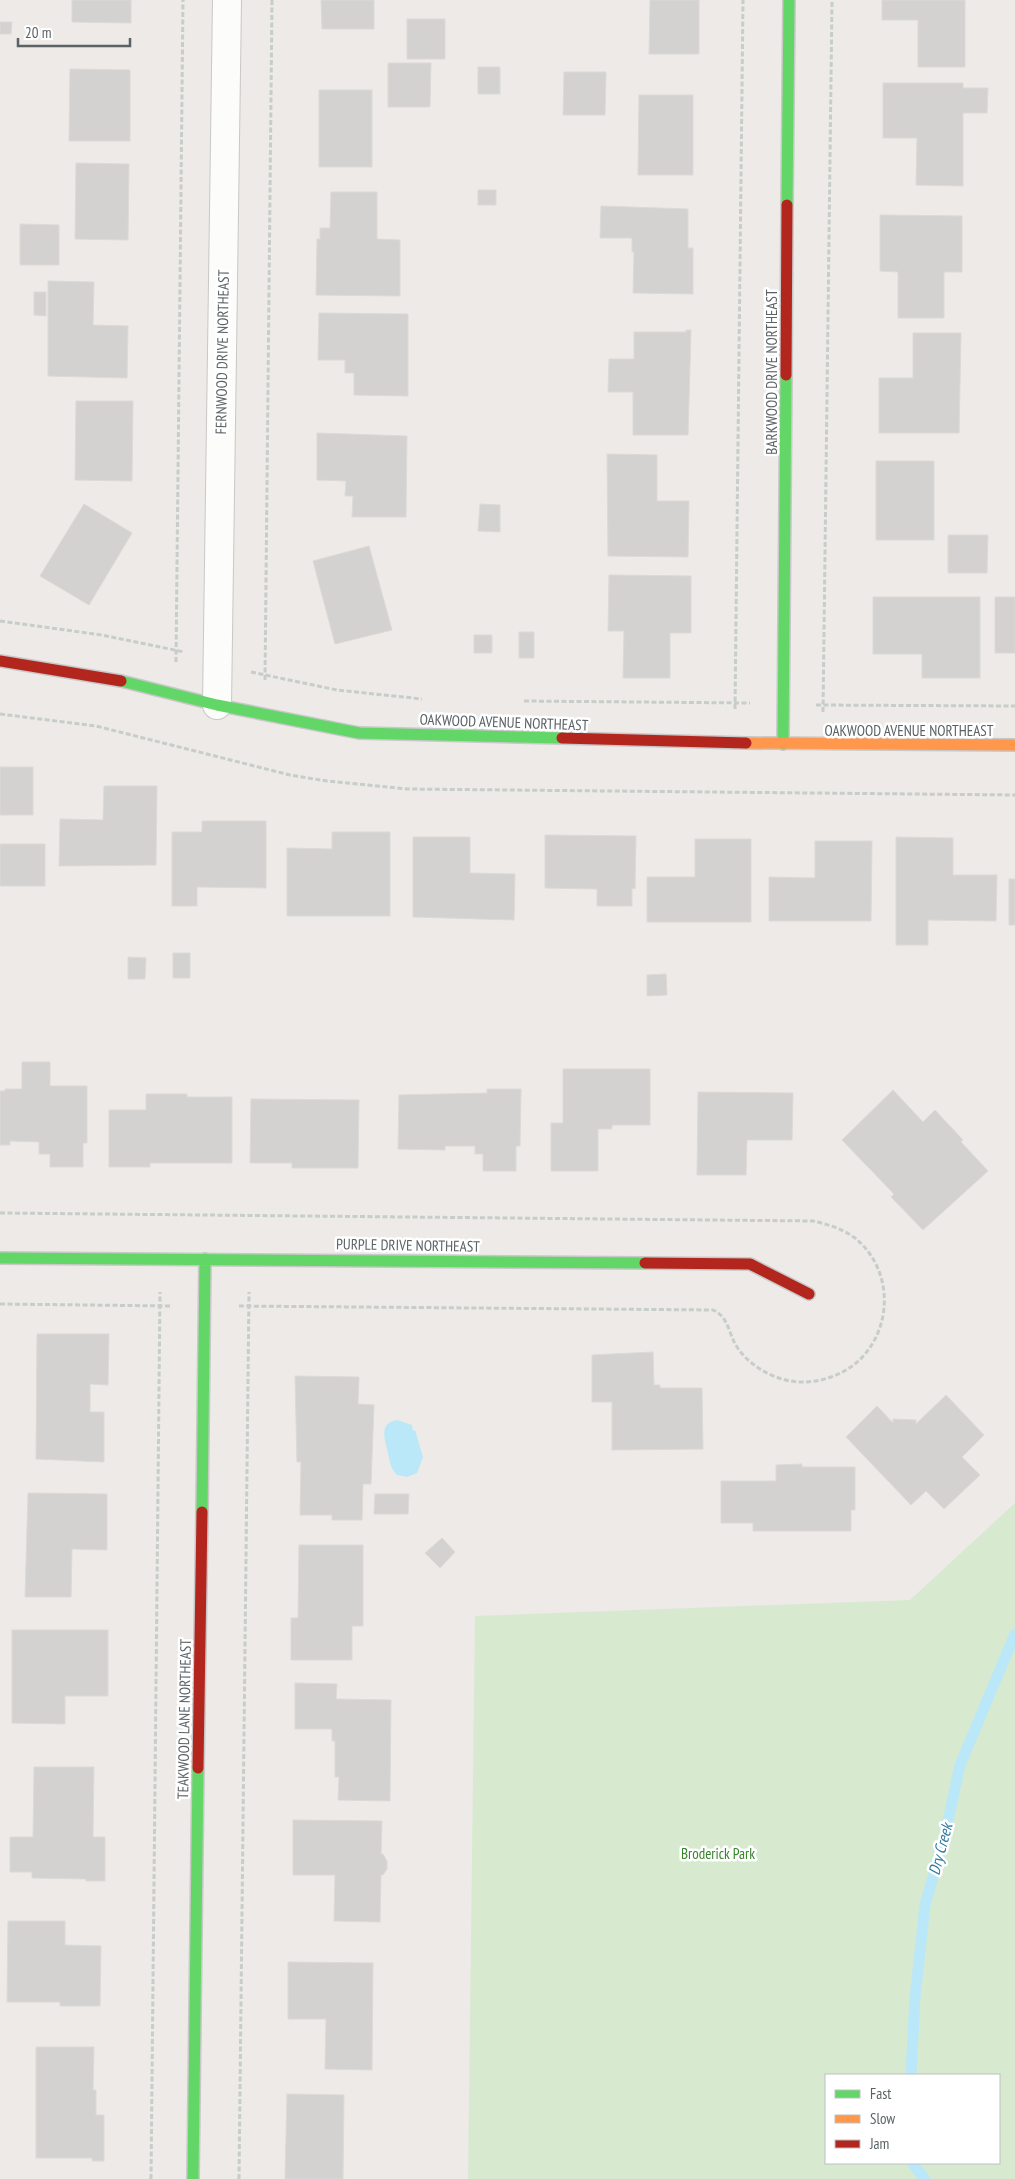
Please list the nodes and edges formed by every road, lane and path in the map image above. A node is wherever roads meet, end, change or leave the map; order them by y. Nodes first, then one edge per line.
1 (183, 0) edge
2 (227, 0) edge
3 (272, 0) edge
4 (743, 0) edge
5 (788, 0) edge
6 (832, 0) edge
7 (0, 621) edge
8 (176, 651) junction
9 (190, 654) dead end
10 (0, 661) edge
11 (175, 665) dead end
12 (245, 671) dead end
13 (265, 675) junction
14 (265, 682) dead end
15 (427, 699) dead end
16 (522, 701) dead end
17 (735, 703) junction
18 (752, 703) dead end
19 (217, 705) junction
20 (815, 705) dead end
21 (823, 705) junction
22 (1015, 706) edge
23 (735, 712) dead end
24 (0, 714) edge
25 (823, 714) dead end
26 (783, 744) junction
27 (1015, 745) edge
28 (1015, 795) edge
29 (0, 1258) edge
30 (205, 1258) junction
31 (160, 1287) dead end
32 (249, 1288) dead end
33 (809, 1294) dead end
34 (0, 1304) edge
35 (160, 1306) junction
36 (178, 1306) dead end
37 (151, 2179) edge
38 (193, 2179) edge
39 (239, 2179) edge

1 - 8 path
2 - 19 street, FERNWOOD DRIVE NORTHEAST
3 - 13 path
4 - 17 path
5 - 26 street, BARKWOOD DRIVE NORTHEAST
6 - 21 path
7 - 8 path
8 - 9 path
8 - 11 path
10 - 19 street, OAKWOOD AVENUE NORTHEAST
12 - 13 path
13 - 14 path
13 - 15 path
16 - 17 path
17 - 18 path
17 - 23 path
19 - 26 street, OAKWOOD AVENUE NORTHEAST
20 - 21 path
21 - 22 path
21 - 25 path
24 - 28 path
26 - 27 street, OAKWOOD AVENUE NORTHEAST
29 - 30 street, PURPLE DRIVE NORTHEAST
30 - 33 street, PURPLE DRIVE NORTHEAST
30 - 38 street, TEAKWOOD LANE NORTHEAST
31 - 35 path
32 - 39 path
34 - 35 path
35 - 36 path
35 - 37 path

